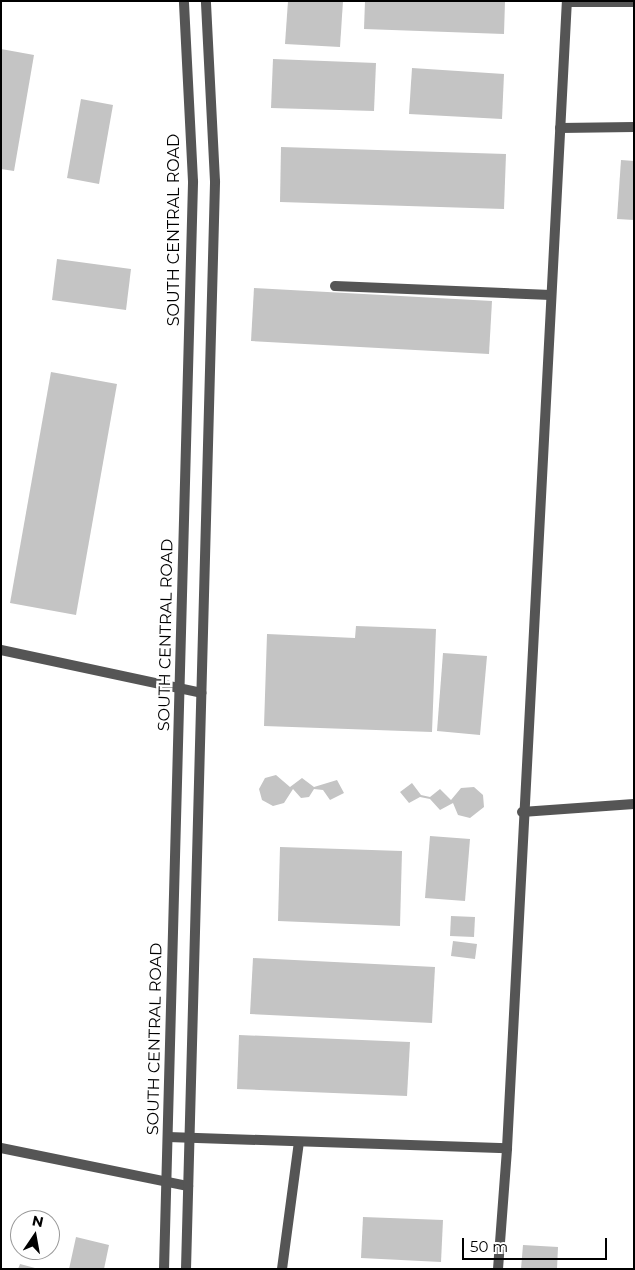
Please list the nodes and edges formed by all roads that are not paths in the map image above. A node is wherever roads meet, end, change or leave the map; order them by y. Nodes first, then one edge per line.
1 (184, 1) edge
2 (206, 1) edge
3 (567, 2) edge
4 (634, 2) edge
5 (634, 127) edge
6 (560, 128) junction
7 (335, 286) dead end
8 (551, 296) junction
9 (1, 650) edge
10 (180, 688) junction
11 (201, 693) junction
12 (634, 804) edge
13 (522, 812) junction
14 (168, 1137) junction
15 (189, 1139) junction
16 (299, 1142) junction
17 (1, 1148) edge
18 (507, 1148) junction
19 (167, 1182) junction
20 (188, 1186) junction
21 (164, 1269) edge
22 (186, 1269) edge
23 (282, 1269) edge
24 (498, 1269) edge

1 - 10 street, SOUTH CENTRAL ROAD
2 - 11 street
3 - 4 street
3 - 6 street
5 - 6 street
6 - 8 street
7 - 8 street
8 - 13 street
9 - 10 street
10 - 11 street
10 - 14 street, SOUTH CENTRAL ROAD
11 - 15 street
12 - 13 street
13 - 18 street
14 - 15 street
14 - 19 street, SOUTH CENTRAL ROAD
15 - 16 street
15 - 20 street
16 - 18 street
16 - 23 street
17 - 19 street
18 - 24 street
19 - 20 street
19 - 21 street, SOUTH CENTRAL ROAD
20 - 22 street

